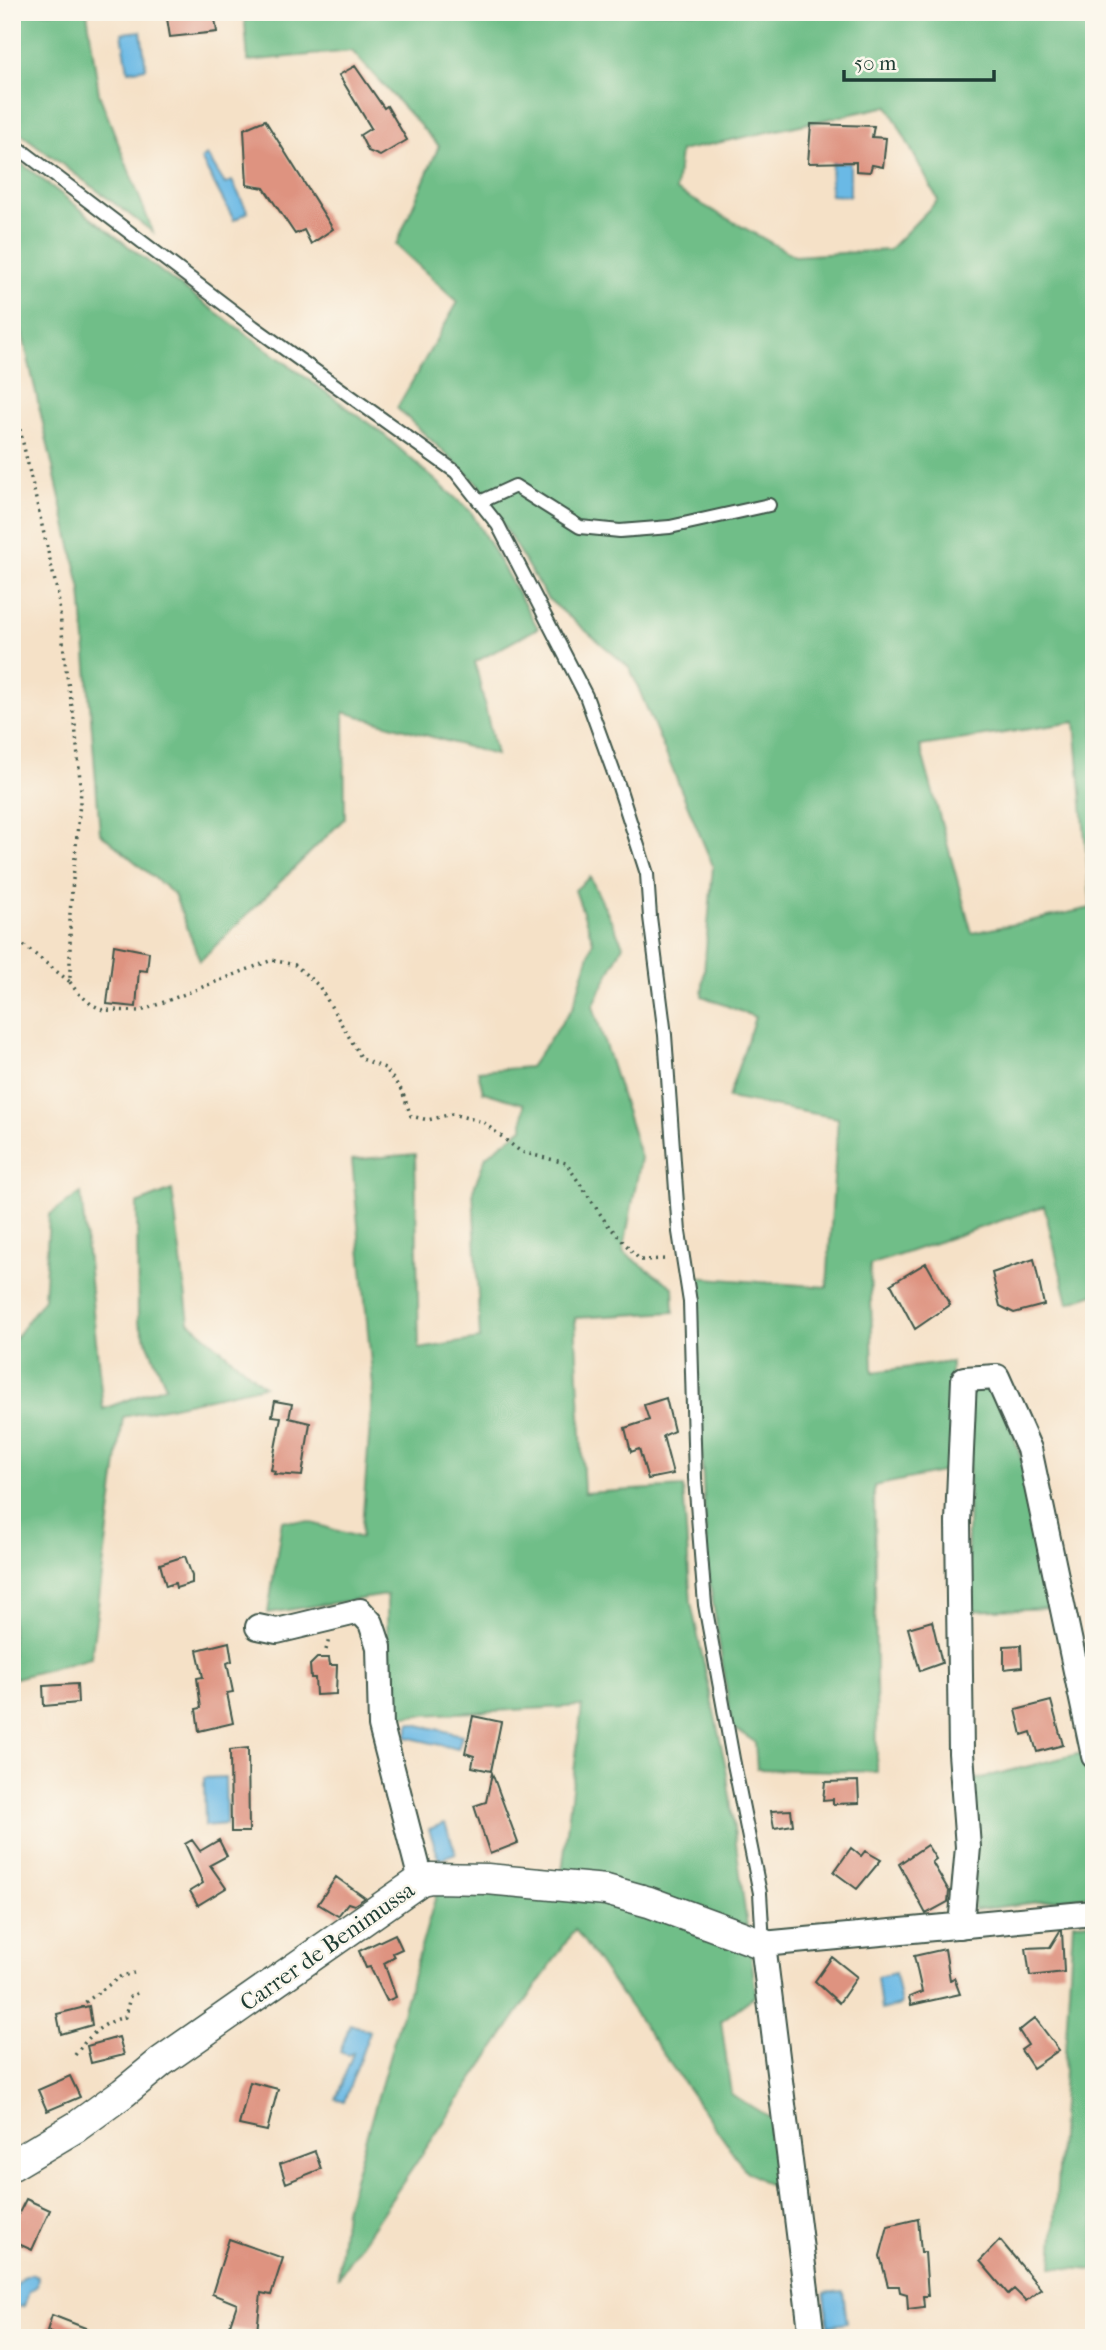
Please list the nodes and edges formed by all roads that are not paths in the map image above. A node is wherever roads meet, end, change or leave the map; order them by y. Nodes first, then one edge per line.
1 (12, 143) edge
2 (480, 502) junction
3 (769, 505) dead end
4 (258, 1627) dead end
5 (1094, 1756) edge
6 (421, 1880) junction
7 (1094, 1913) edge
8 (961, 1926) junction
9 (763, 1944) junction
10 (12, 2165) edge
11 (812, 2338) edge

1 - 2 lane
2 - 3 lane
2 - 9 lane
4 - 6 street
5 - 8 street
6 - 9 street, Carrer de Benimussa
6 - 10 street, Carrer de Benimussa
7 - 8 street
8 - 9 street
9 - 11 street

